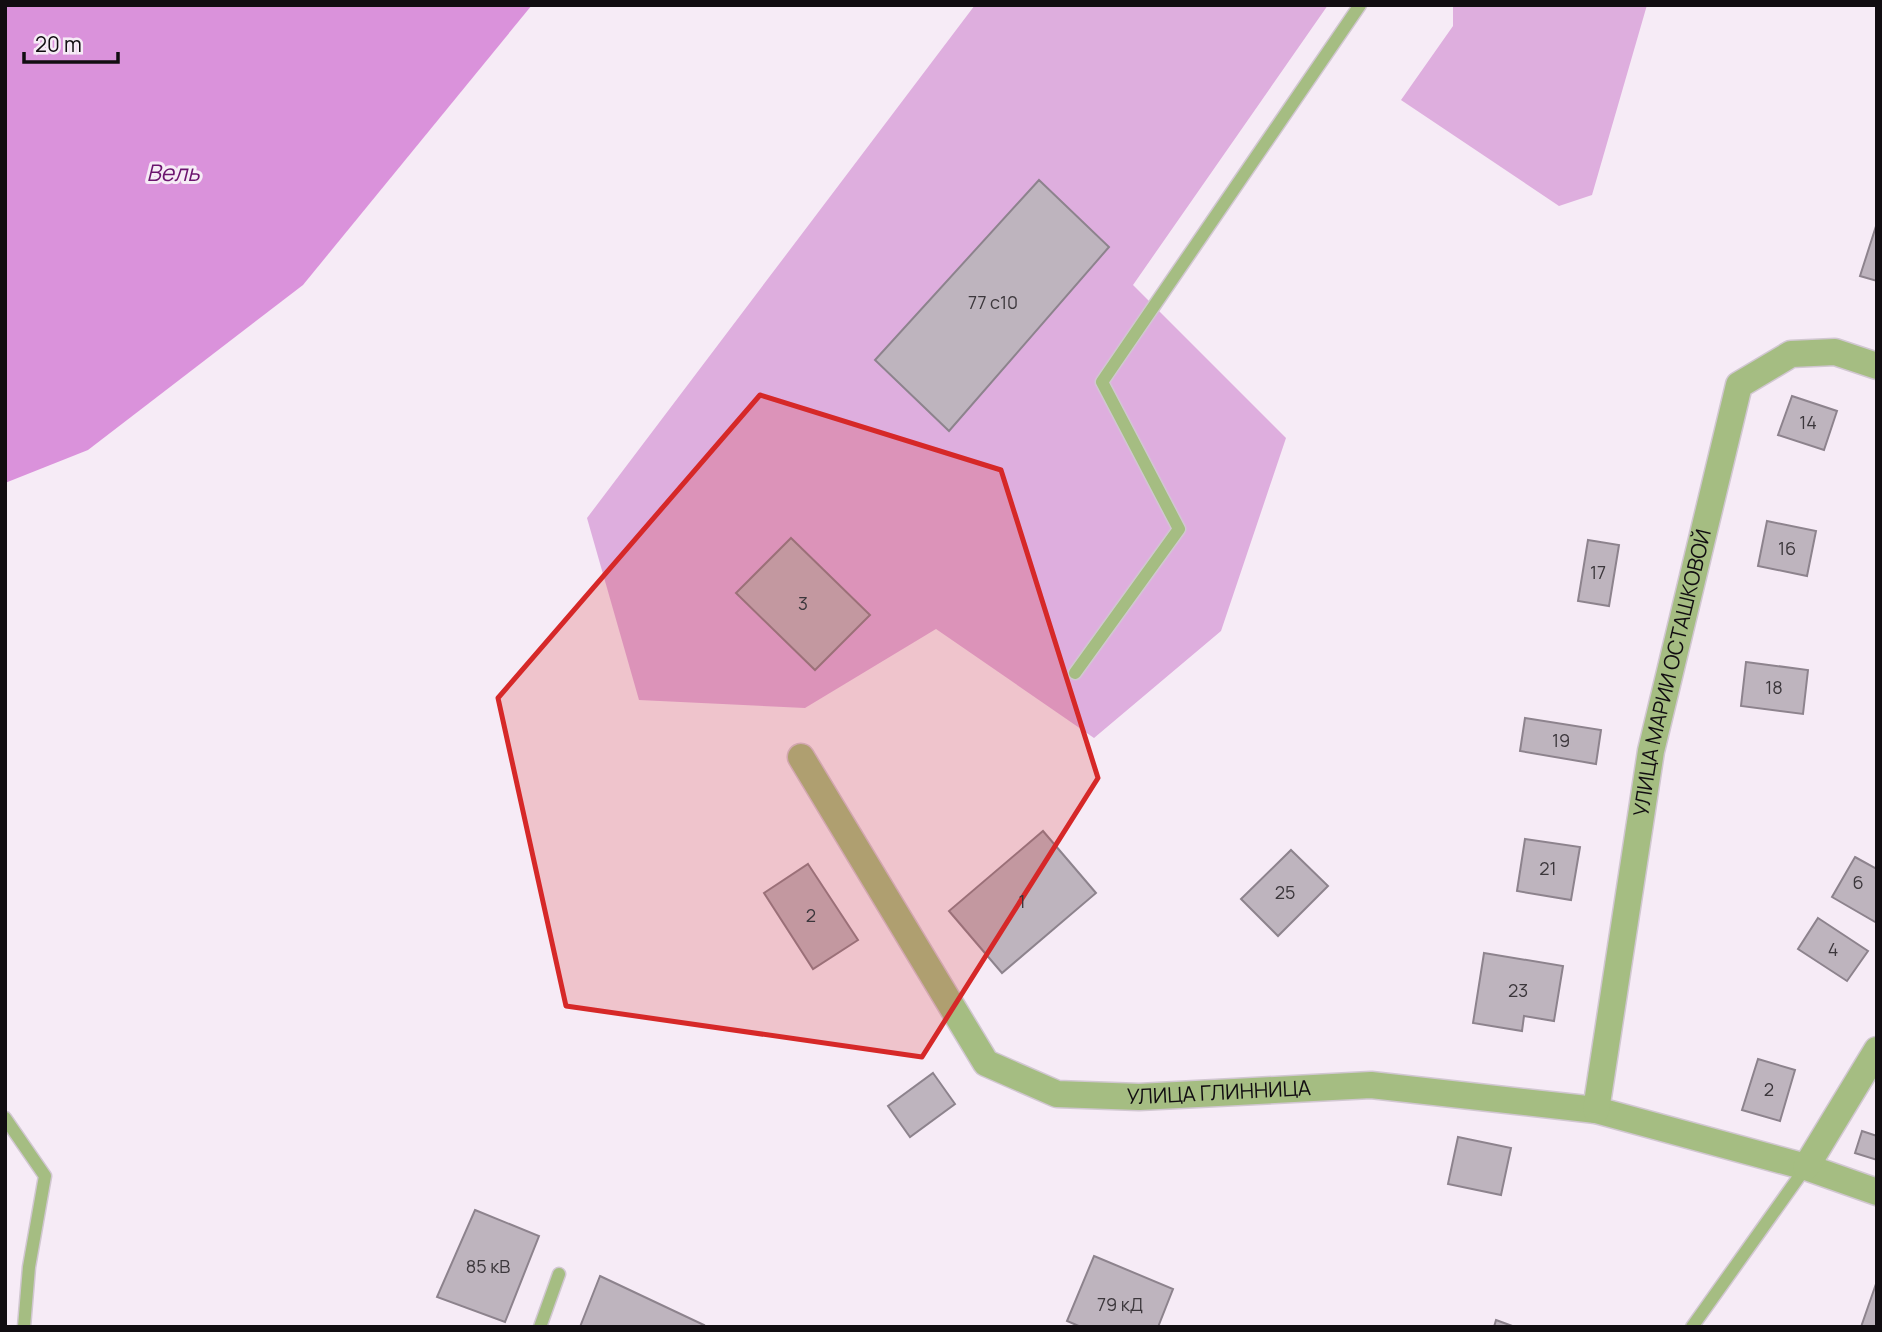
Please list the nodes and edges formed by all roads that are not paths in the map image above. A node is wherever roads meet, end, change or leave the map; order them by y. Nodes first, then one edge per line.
1 (1360, 5) edge
2 (1877, 366) edge
3 (1075, 673) dead end
4 (802, 757) dead end
5 (1877, 1050) edge
6 (1596, 1110) junction
7 (5, 1118) edge
8 (1806, 1167) junction
9 (1877, 1192) edge
10 (559, 1274) dead end
11 (24, 1327) edge
12 (540, 1327) edge
13 (1692, 1327) edge

1 - 3 lane
2 - 6 street, УЛИЦА МАРИИ ОСТАШКОВОЙ
4 - 6 street, УЛИЦА ГЛИННИЦА
5 - 8 street
6 - 8 street, УЛИЦА ГЛИННИЦА
7 - 11 lane
8 - 9 street, УЛИЦА ГЛИННИЦА
8 - 13 lane
10 - 12 lane

